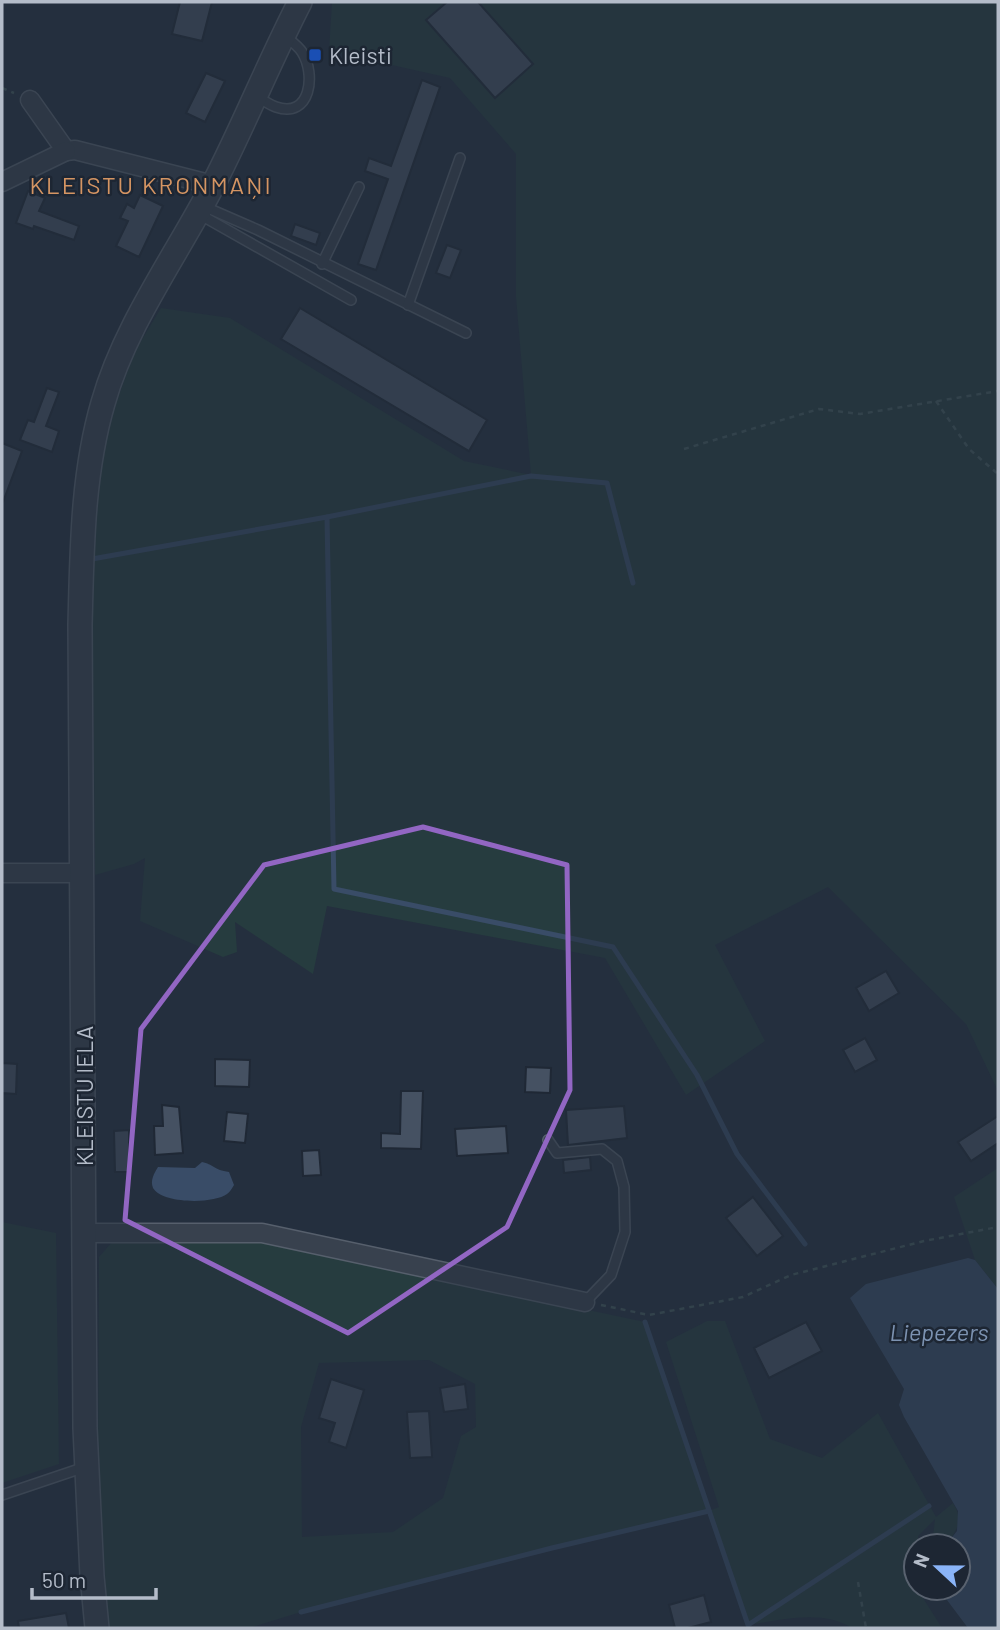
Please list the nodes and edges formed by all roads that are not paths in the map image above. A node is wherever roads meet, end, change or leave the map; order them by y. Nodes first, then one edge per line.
1 (300, 2) edge
2 (283, 35) junction
3 (255, 96) junction
4 (30, 100) dead end
5 (66, 150) junction
6 (460, 158) dead end
7 (2, 181) edge
8 (213, 184) junction
9 (359, 187) dead end
10 (199, 210) junction
11 (322, 264) junction
12 (351, 300) dead end
13 (408, 305) junction
14 (466, 333) dead end
15 (2, 873) edge
16 (82, 873) junction
17 (548, 1140) dead end
18 (85, 1233) junction
19 (585, 1302) joint
20 (87, 1466) junction
21 (2, 1494) edge
22 (97, 1628) edge

1 - 2 street, KLEISTU IELA
2 - 3 street, KLEISTU IELA
2 - 3 lane
3 - 8 street, KLEISTU IELA
4 - 5 street
5 - 7 street
5 - 8 street
6 - 13 lane
8 - 10 street, KLEISTU IELA
9 - 11 lane
10 - 11 lane
10 - 12 lane
10 - 16 street, KLEISTU IELA
11 - 13 lane
13 - 14 lane
15 - 16 street
16 - 18 street, KLEISTU IELA
17 - 19 lane
18 - 19 street
18 - 20 street, KLEISTU IELA
20 - 21 lane
20 - 22 street, KLEISTU IELA

